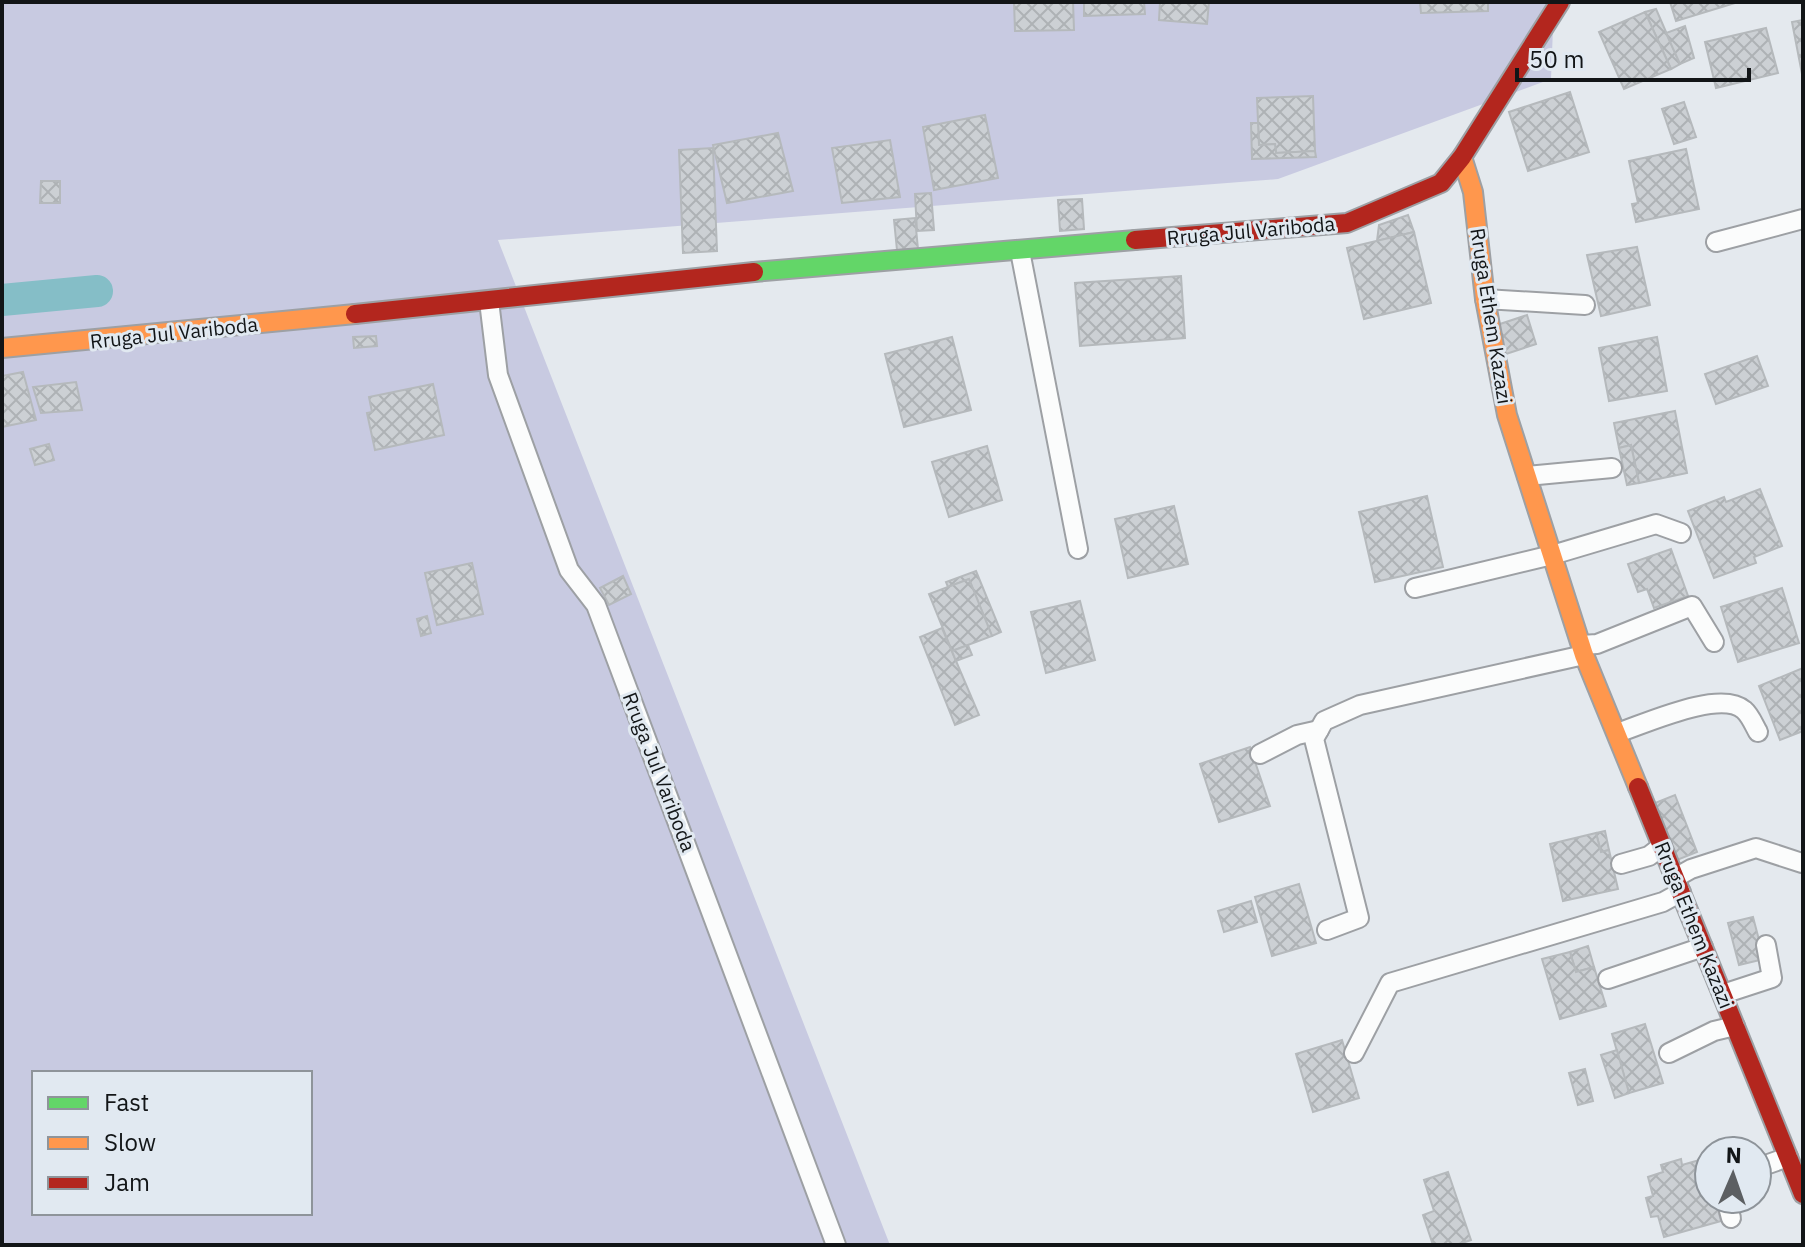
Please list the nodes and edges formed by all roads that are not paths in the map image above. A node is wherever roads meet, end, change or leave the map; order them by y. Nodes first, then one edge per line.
1 (1560, 2) edge
2 (1462, 157) junction
3 (1803, 219) edge
4 (1716, 242) dead end
5 (1020, 251) junction
6 (1485, 299) junction
7 (489, 301) junction
8 (1585, 305) dead end
9 (2, 348) edge
10 (1612, 468) dead end
11 (1527, 477) junction
12 (1681, 533) dead end
13 (1078, 549) dead end
14 (1552, 555) junction
15 (1415, 588) dead end
16 (1714, 642) dead end
17 (1582, 650) junction
18 (1319, 730) junction
19 (1758, 732) dead end
20 (1617, 733) junction
21 (1260, 754) dead end
22 (1662, 846) junction
23 (1802, 863) edge
24 (1621, 864) dead end
25 (1678, 885) junction
26 (1327, 930) dead end
27 (1766, 945) dead end
28 (1703, 947) junction
29 (1608, 979) dead end
30 (1722, 995) junction
31 (1735, 1026) junction
32 (1354, 1053) dead end
33 (1669, 1053) dead end
34 (1788, 1157) junction
35 (1773, 1162) edge
36 (1803, 1194) edge
37 (1730, 1215) edge
38 (1731, 1218) dead end
39 (836, 1245) edge

1 - 2 street, Rruga Jul Variboda
2 - 5 street, Rruga Jul Variboda
2 - 6 street, Rruga Ethem Kazazi
3 - 4 lane
5 - 7 street, Rruga Jul Variboda
5 - 13 lane
6 - 8 lane
6 - 11 street, Rruga Ethem Kazazi
7 - 9 street, Rruga Jul Variboda
7 - 39 lane, Rruga Jul Variboda
10 - 11 lane
11 - 14 street, Rruga Ethem Kazazi
12 - 14 lane
14 - 15 lane
14 - 17 street, Rruga Ethem Kazazi
16 - 17 lane
17 - 18 lane
17 - 20 street, Rruga Ethem Kazazi
18 - 21 lane
18 - 26 lane
19 - 20 lane
20 - 22 street, Rruga Ethem Kazazi
22 - 24 lane
22 - 25 street, Rruga Ethem Kazazi
23 - 25 lane
25 - 28 street, Rruga Ethem Kazazi
25 - 32 lane
27 - 30 lane
28 - 29 lane
28 - 30 street, Rruga Ethem Kazazi
30 - 31 street, Rruga Ethem Kazazi
31 - 33 lane
31 - 34 street, Rruga Ethem Kazazi
34 - 35 lane
34 - 36 street, Rruga Ethem Kazazi
37 - 38 lane

